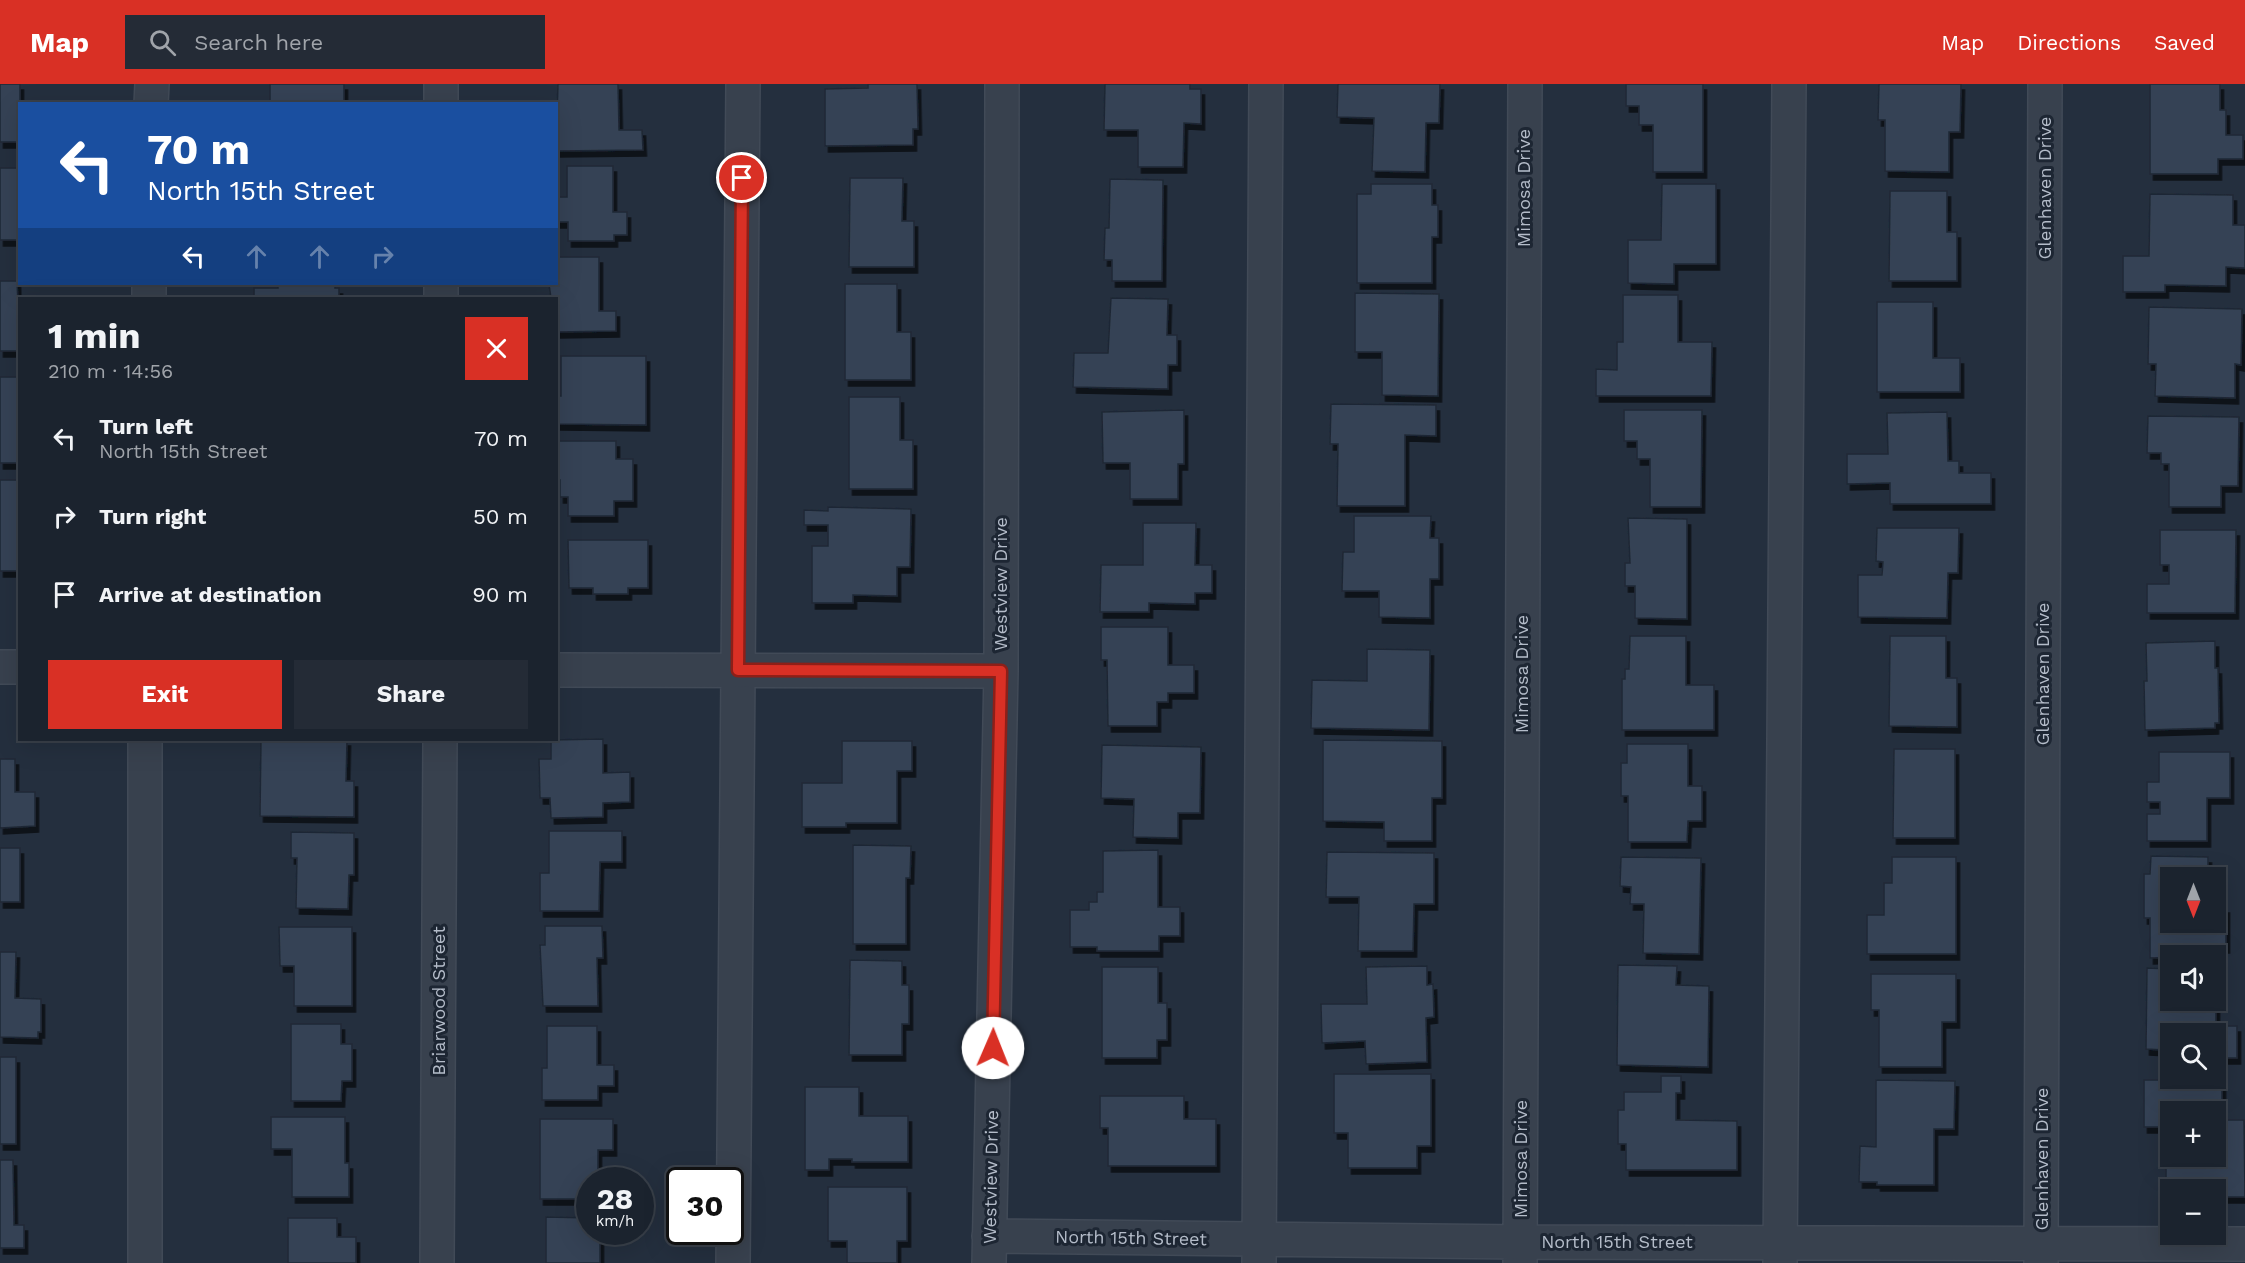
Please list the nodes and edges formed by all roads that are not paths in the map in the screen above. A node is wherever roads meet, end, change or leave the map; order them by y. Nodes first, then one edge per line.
1 (152, 84) edge
2 (441, 84) edge
3 (742, 84) edge
4 (1002, 84) edge
5 (1266, 84) edge
6 (1524, 84) edge
7 (1789, 84) edge
8 (2045, 84) edge
9 (152, 102) edge
10 (441, 102) edge
11 (0, 667) edge
12 (18, 667) edge
13 (558, 670) edge
14 (738, 670) junction
15 (1001, 671) junction
16 (145, 741) edge
17 (440, 741) edge
18 (2245, 1244) edge
19 (989, 1250) edge
20 (1259, 1251) edge
21 (1520, 1252) edge
22 (1780, 1252) edge
23 (2041, 1252) edge
24 (145, 1263) edge
25 (437, 1263) edge
26 (734, 1263) edge

1 - 9 street
2 - 10 street
3 - 14 street
4 - 15 street, Westview Drive
5 - 20 street
6 - 21 street, Mimosa Drive
7 - 22 street
8 - 23 street, Glenhaven Drive
11 - 12 street
13 - 14 street
14 - 15 street
14 - 26 street
15 - 19 street, Westview Drive
16 - 24 street
17 - 25 street, Briarwood Street
18 - 23 street, North 15th Street
19 - 20 street, North 15th Street
20 - 21 street, North 15th Street
21 - 22 street, North 15th Street
22 - 23 street, North 15th Street

